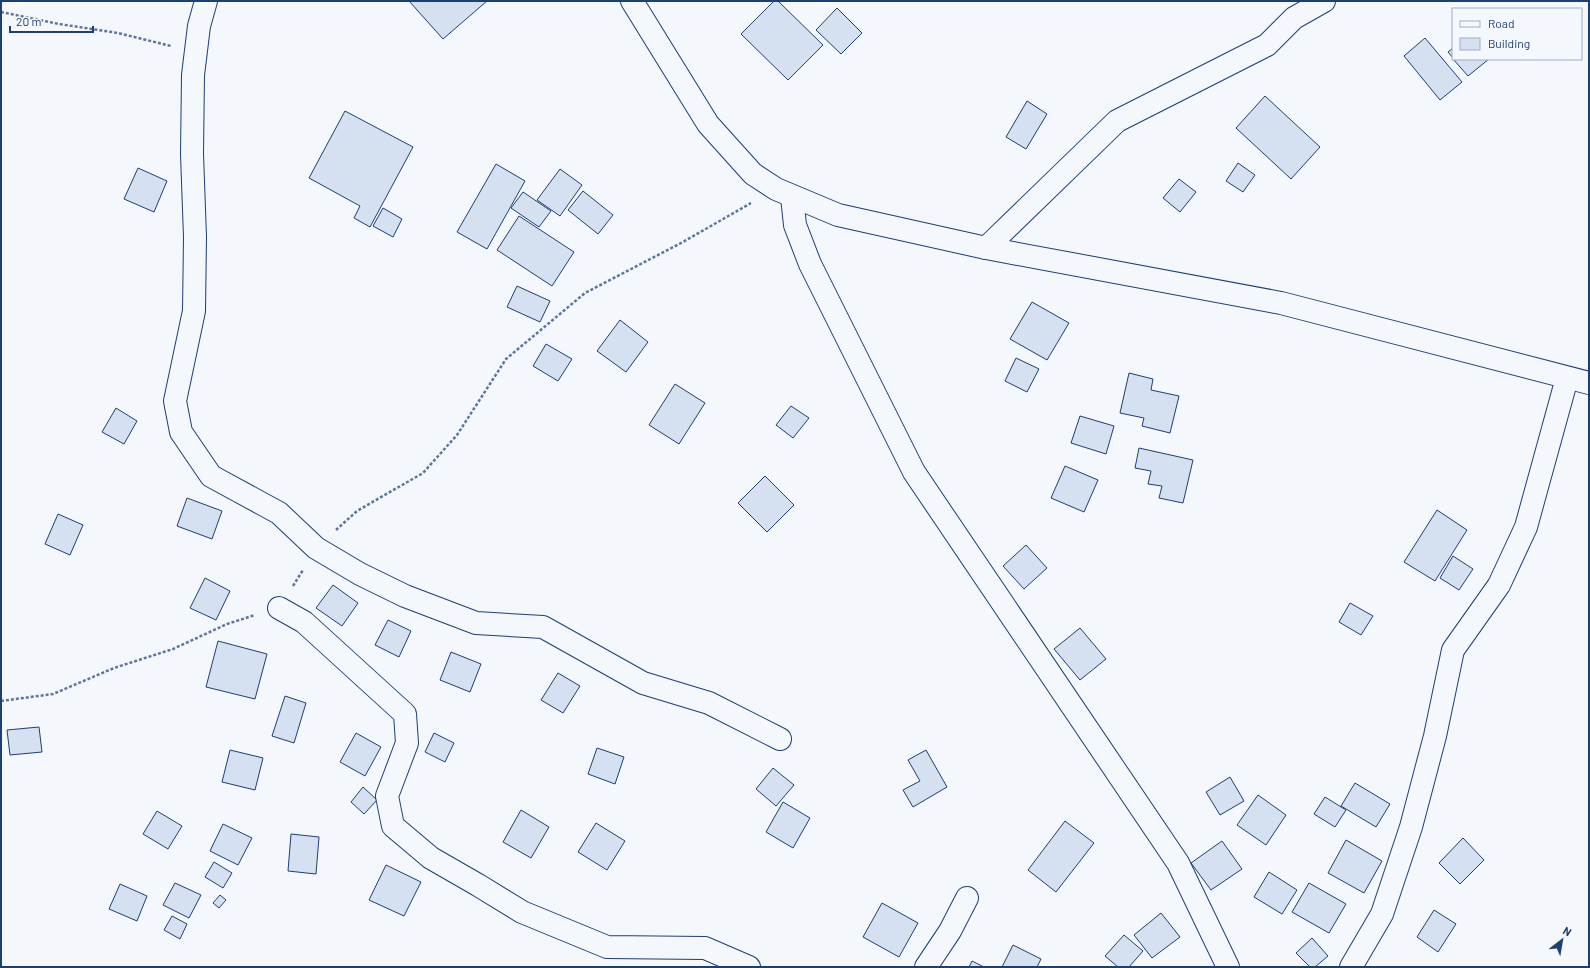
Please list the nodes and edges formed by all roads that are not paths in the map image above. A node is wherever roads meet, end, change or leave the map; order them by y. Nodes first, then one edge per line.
1 (206, 1) edge
2 (632, 1) edge
3 (1324, 1) edge
4 (784, 193) junction
5 (986, 248) junction
6 (1567, 378) junction
7 (1589, 383) edge
8 (279, 608) road end
9 (780, 739) dead end
10 (967, 898) dead end
11 (748, 967) edge
12 (926, 967) edge
13 (1228, 967) edge
14 (1351, 967) edge

1 - 9 street
2 - 4 street
3 - 5 street
4 - 5 street
4 - 13 street
5 - 6 street
6 - 7 street
6 - 14 street
8 - 11 street
10 - 12 street

